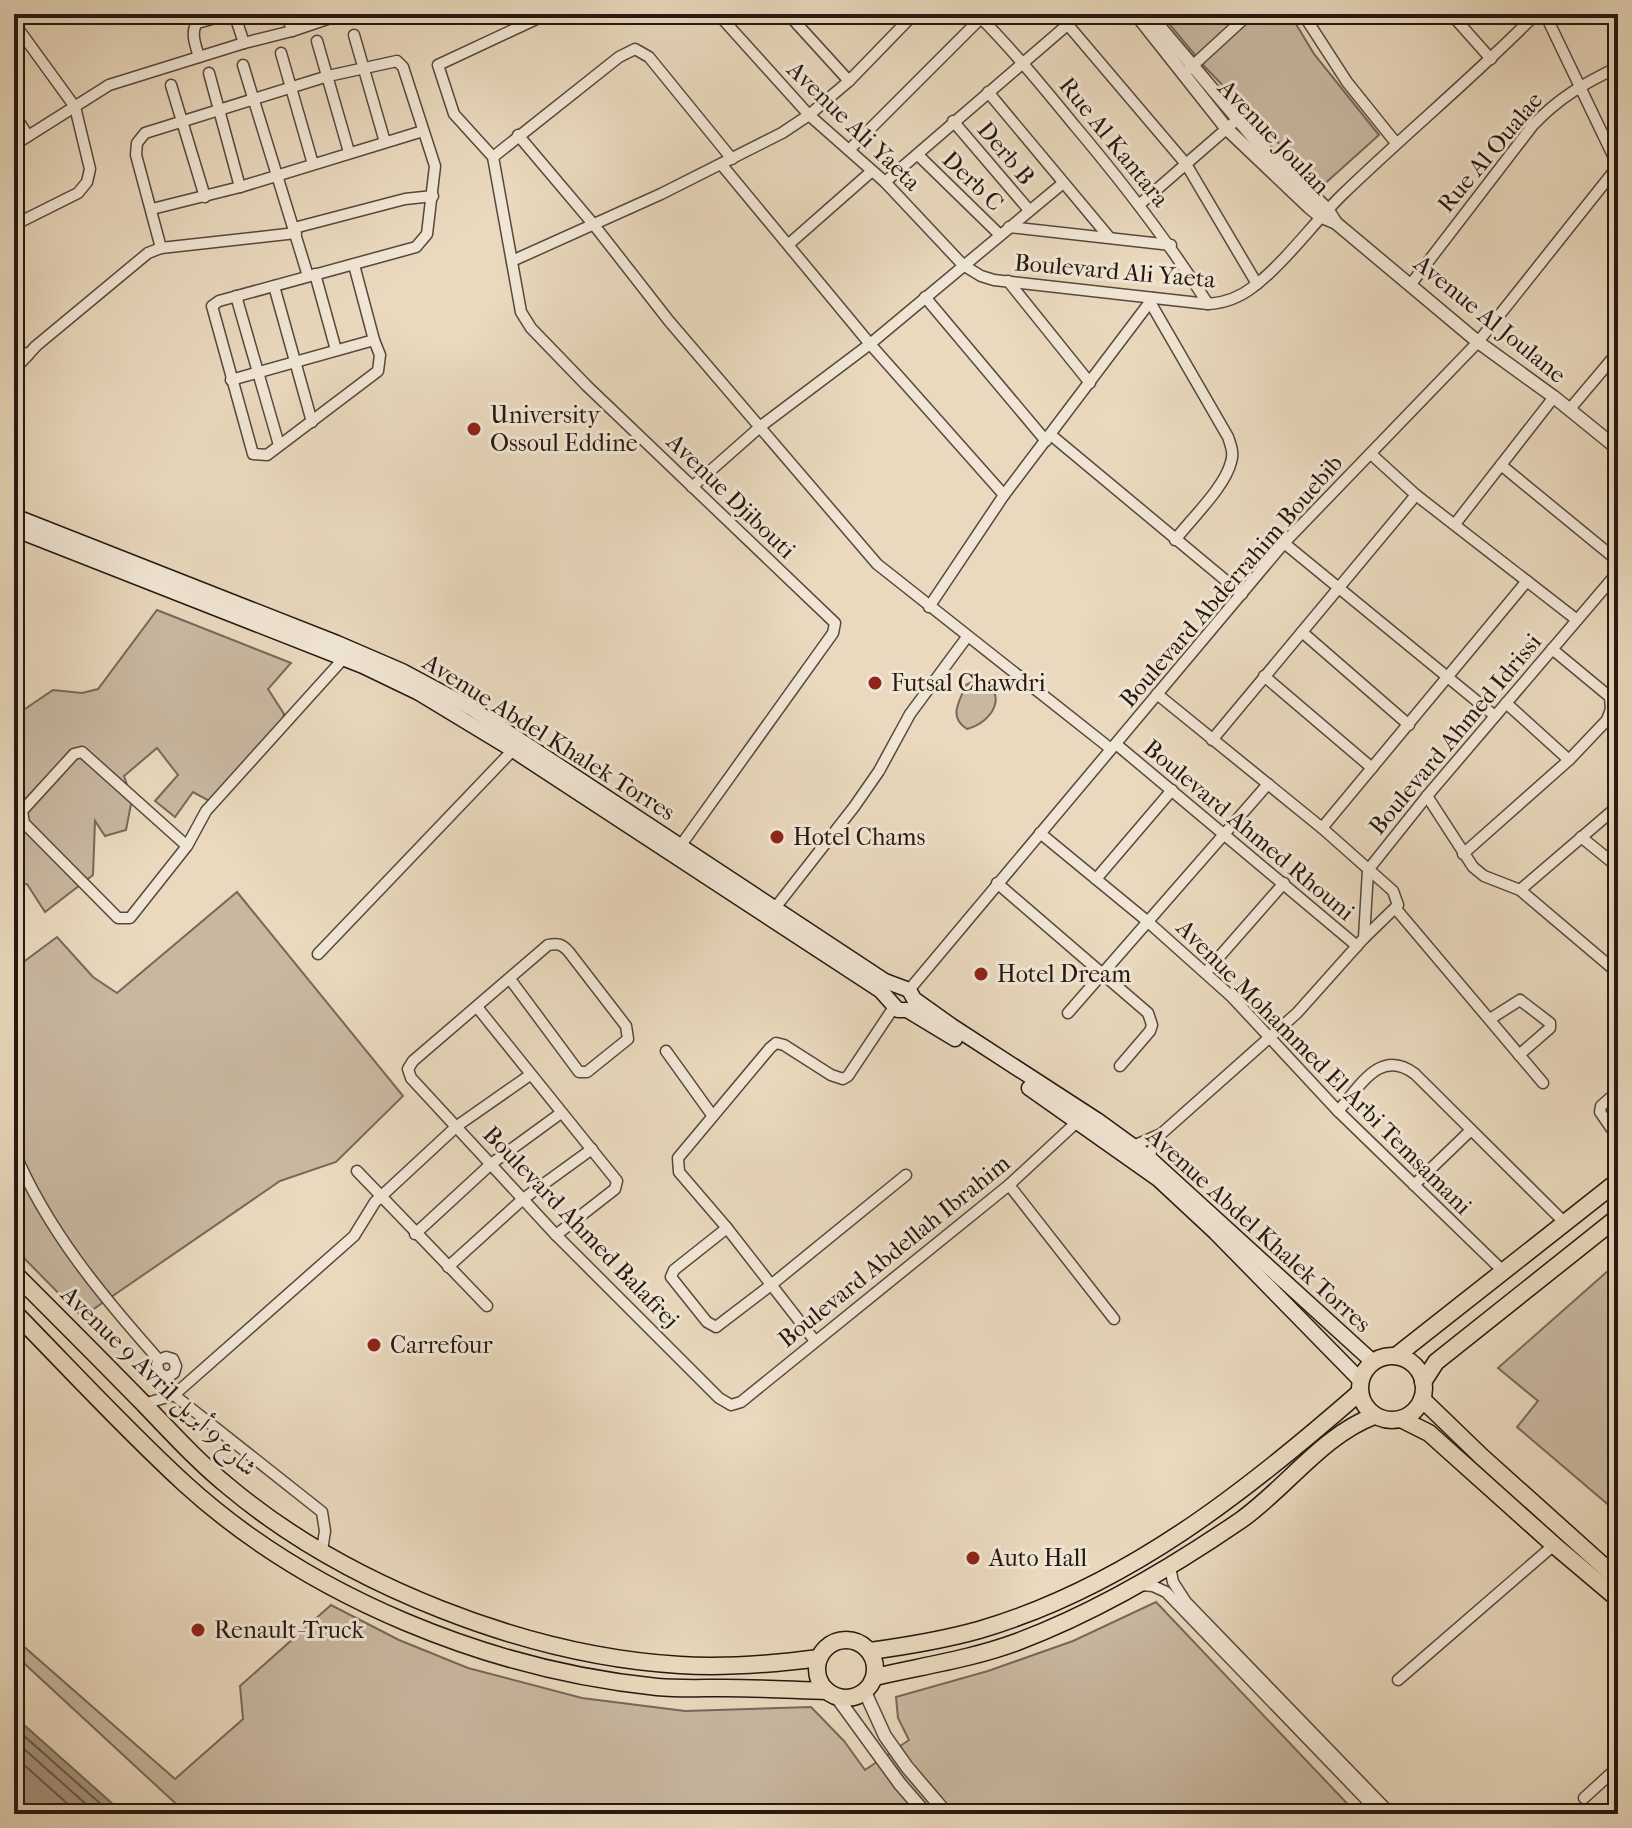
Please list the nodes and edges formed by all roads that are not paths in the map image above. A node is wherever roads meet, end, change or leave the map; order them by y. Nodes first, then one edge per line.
1 (23, 14) edge
2 (230, 14) edge
3 (287, 14) edge
4 (342, 14) edge
5 (547, 14) edge
6 (718, 14) edge
7 (788, 14) edge
8 (1080, 14) edge
9 (1136, 14) edge
10 (1149, 14) edge
11 (1249, 14) edge
12 (1303, 14) edge
13 (1451, 14) edge
14 (1536, 14) edge
15 (1545, 14) edge
16 (908, 16) edge
17 (979, 16) edge
18 (14, 21) edge
19 (1068, 25) junction
20 (292, 31) junction
21 (354, 35) dead end
22 (317, 41) dead end
23 (244, 43) junction
24 (281, 53) dead end
25 (199, 57) junction
26 (1491, 59) junction
27 (1024, 64) junction
28 (243, 65) dead end
29 (364, 67) junction
30 (1618, 67) edge
31 (1188, 70) junction
32 (209, 73) dead end
33 (328, 76) junction
34 (849, 81) junction
35 (171, 85) dead end
36 (1578, 86) junction
37 (291, 88) junction
38 (988, 92) junction
39 (255, 99) junction
40 (75, 107) junction
41 (219, 110) junction
42 (14, 114) edge
43 (809, 115) junction
44 (181, 121) junction
45 (953, 121) junction
46 (1232, 124) junction
47 (423, 131) junction
48 (518, 135) junction
49 (28, 136) junction
50 (385, 142) junction
51 (1396, 143) junction
52 (14, 145) edge
53 (849, 150) junction
54 (349, 152) junction
55 (918, 155) junction
56 (493, 157) junction
57 (732, 159) junction
58 (313, 164) junction
59 (721, 164) junction
60 (1186, 164) junction
61 (1618, 166) edge
62 (872, 171) junction
63 (277, 174) junction
64 (885, 182) junction
65 (1062, 184) junction
66 (240, 187) junction
67 (433, 196) junction
68 (205, 197) junction
69 (1140, 204) junction
70 (152, 209) junction
71 (1029, 210) junction
72 (1324, 213) junction
73 (14, 225) edge
74 (594, 225) junction
75 (295, 230) junction
76 (1004, 231) junction
77 (1109, 237) junction
78 (789, 244) junction
79 (1171, 245) junction
80 (161, 248) junction
81 (512, 261) junction
82 (354, 265) junction
83 (963, 265) junction
84 (311, 275) junction
85 (1008, 281) junction
86 (1257, 284) junction
87 (1411, 284) junction
88 (274, 286) junction
89 (236, 296) junction
90 (925, 297) junction
91 (1151, 300) junction
92 (1208, 304) junction
93 (374, 340) junction
94 (1478, 342) junction
95 (870, 344) junction
96 (14, 348) edge
97 (336, 350) junction
98 (1618, 352) edge
99 (28, 355) junction
100 (295, 361) junction
101 (14, 370) edge
102 (257, 372) junction
103 (231, 380) junction
104 (1090, 383) junction
105 (1554, 397) junction
106 (1569, 410) junction
107 (312, 422) junction
108 (761, 426) junction
109 (1049, 438) junction
110 (279, 445) junction
111 (1618, 449) edge
112 (1371, 454) junction
113 (1501, 465) junction
114 (692, 487) junction
115 (1004, 495) junction
116 (1416, 495) junction
117 (14, 516) edge
118 (1455, 524) junction
119 (14, 529) edge
120 (1175, 540) junction
121 (1284, 543) junction
122 (1618, 561) edge
123 (1618, 572) edge
124 (1527, 581) junction
125 (1339, 589) junction
126 (1242, 594) junction
127 (929, 607) junction
128 (1577, 620) junction
129 (1302, 632) junction
130 (967, 637) junction
131 (1552, 649) junction
132 (344, 658) junction
133 (1264, 676) junction
134 (1446, 677) junction
135 (1157, 694) junction
136 (1506, 703) junction
137 (1495, 716) junction
138 (1409, 725) junction
139 (1212, 740) junction
140 (1114, 747) junction
141 (513, 750) junction
142 (1569, 760) junction
143 (1372, 768) junction
144 (1268, 784) junction
145 (1172, 790) junction
146 (1427, 796) junction
147 (1618, 806) edge
148 (1322, 828) junction
149 (1040, 833) junction
150 (1224, 834) junction
151 (1581, 837) junction
152 (187, 846) junction
153 (677, 850) junction
154 (1463, 854) junction
155 (1618, 867) edge
156 (1368, 870) junction
157 (1096, 879) junction
158 (997, 883) junction
159 (1284, 883) junction
160 (1520, 890) junction
161 (775, 908) junction
162 (1396, 909) junction
163 (1147, 921) junction
164 (1360, 942) junction
165 (318, 954) dead end
166 (1206, 972) junction
167 (1102, 973) junction
168 (1618, 973) edge
169 (510, 979) junction
170 (903, 999) junction
171 (477, 1007) junction
172 (1068, 1013) dead end
173 (1490, 1019) junction
174 (1269, 1037) junction
175 (666, 1051) dead end
176 (1519, 1055) junction
177 (1120, 1066) dead end
178 (530, 1075) junction
179 (1543, 1083) dead end
180 (1618, 1091) edge
181 (1338, 1111) junction
182 (561, 1113) junction
183 (712, 1115) junction
184 (1078, 1121) junction
185 (457, 1126) junction
186 (1471, 1130) junction
187 (1161, 1134) junction
188 (1618, 1138) edge
189 (1133, 1146) junction
190 (592, 1149) junction
191 (14, 1151) edge
192 (1148, 1157) junction
193 (491, 1164) junction
194 (357, 1171) dead end
195 (906, 1175) dead end
196 (1618, 1181) edge
197 (1009, 1185) junction
198 (1414, 1185) junction
199 (381, 1196) junction
200 (523, 1199) junction
201 (1618, 1217) edge
202 (1565, 1223) junction
203 (727, 1228) junction
204 (415, 1234) junction
205 (556, 1235) junction
206 (448, 1267) junction
207 (1504, 1272) junction
208 (14, 1273) edge
209 (771, 1285) junction
210 (487, 1306) dead end
211 (14, 1312) edge
212 (1114, 1319) dead end
213 (815, 1341) junction
214 (1396, 1356) junction
215 (159, 1360) junction
216 (1373, 1362) junction
217 (171, 1373) junction
218 (192, 1379) junction
219 (1360, 1386) junction
220 (1423, 1390) junction
221 (174, 1395) junction
222 (144, 1404) junction
223 (731, 1405) joint
224 (1374, 1416) junction
225 (1401, 1419) junction
226 (1554, 1545) junction
227 (322, 1550) junction
228 (1170, 1567) junction
229 (1618, 1579) edge
230 (1139, 1585) junction
231 (1618, 1599) edge
232 (870, 1651) junction
233 (819, 1658) junction
234 (875, 1677) junction
235 (1398, 1680) dead end
236 (865, 1692) junction
237 (831, 1693) junction
238 (1618, 1767) edge
239 (1584, 1798) dead end
240 (926, 1814) edge
241 (947, 1814) edge
242 (1380, 1814) edge
243 (1391, 1814) edge

1 - 18 street
2 - 23 street
2 - 25 street
3 - 20 street
4 - 20 street
5 - 56 street
6 - 43 street, Avenue Ali Yaeta
7 - 34 street
8 - 19 street
9 - 31 street, Avenue Joulan
10 - 31 street, Avenue Joulan
11 - 31 street
12 - 51 street
13 - 26 street
14 - 26 street, Boulevard Ali Yaeta
15 - 36 street
16 - 34 street
17 - 27 street, Rue Al Kantara
17 - 53 street
18 - 40 street
19 - 27 street
19 - 60 street
20 - 23 street
21 - 29 street
22 - 33 street
23 - 25 street
24 - 37 street
25 - 40 street
26 - 51 street, Boulevard Ali Yaeta
27 - 38 street
27 - 69 street, Rue Al Kantara
28 - 39 street
29 - 33 street
29 - 47 street
29 - 50 street
30 - 36 street, Rue Al Oualae
31 - 46 street, Avenue Joulan
32 - 41 street
33 - 37 street
33 - 54 street
34 - 43 street
35 - 44 street
36 - 61 street
36 - 87 street, Rue Al Oualae
37 - 39 street
37 - 58 street
38 - 45 street
38 - 65 street
39 - 41 street
39 - 63 street
40 - 49 street
40 - 73 street
41 - 44 street
41 - 66 street
42 - 49 street
43 - 53 street, Avenue Ali Yaeta
43 - 57 street
44 - 68 street
44 - 70 street
45 - 55 street
45 - 71 street, Derb B
46 - 60 street
46 - 72 street, Avenue Joulan
47 - 50 street
47 - 67 street
48 - 56 street
48 - 57 street
48 - 74 street, Boulevard Ahmed Rhouni
49 - 52 street
50 - 54 street
51 - 72 street, Boulevard Ali Yaeta
53 - 62 street, Avenue Ali Yaeta
54 - 58 street
55 - 64 street
55 - 76 street, Derb C
56 - 81 street, Avenue Djibouti
57 - 59 street
58 - 63 street
59 - 74 street
59 - 78 street
60 - 69 street
60 - 86 street
61 - 94 street, Boulevard Abderrahim Bouebib
62 - 64 street, Avenue Ali Yaeta
62 - 78 street
63 - 66 street
63 - 75 street
64 - 83 street, Avenue Ali Yaeta
65 - 71 street
65 - 77 street
66 - 68 street
67 - 75 street
67 - 82 street
68 - 70 street
69 - 79 street, Rue Al Kantara
70 - 80 street
71 - 76 street
72 - 86 street, Boulevard Ali Yaeta
72 - 87 street, Avenue Al Joulane
74 - 81 street
74 - 108 street, Boulevard Ahmed Rhouni
75 - 80 street
75 - 84 street
76 - 77 street
76 - 83 street
77 - 79 street
78 - 95 street
79 - 92 street, Rue Al Kantara
80 - 99 street
81 - 114 street, Avenue Djibouti
82 - 84 street
82 - 93 street
83 - 85 street, Boulevard Ali Yaeta
83 - 90 street
84 - 88 street
84 - 97 street
85 - 91 street, Boulevard Ali Yaeta
85 - 104 street
86 - 92 street, Boulevard Ali Yaeta
87 - 94 street, Avenue Al Joulane
88 - 89 street
88 - 100 street
89 - 102 street
89 - 103 street
90 - 95 street
90 - 109 street
91 - 92 street, Boulevard Ali Yaeta
91 - 104 street
91 - 120 street
93 - 97 street
93 - 107 street
94 - 105 street, Avenue Al Joulane
94 - 112 street, Boulevard Abderrahim Bouebib
95 - 108 street
95 - 115 street
96 - 99 street
97 - 100 street
98 - 106 street
99 - 101 street
100 - 102 street
100 - 107 street
102 - 103 street
102 - 110 street
103 - 110 street
104 - 109 street
105 - 106 street, Avenue Al Joulane
105 - 113 street
106 - 111 street, Avenue Al Joulane
107 - 110 street
108 - 114 street
108 - 127 street, Boulevard Ahmed Rhouni
109 - 115 street
109 - 120 street
112 - 116 street
112 - 121 street, Boulevard Abderrahim Bouebib
113 - 118 street
113 - 122 street
114 - 153 street, Avenue Djibouti
115 - 127 street
116 - 118 street
116 - 125 street
117 - 153 main road, Avenue Abdel Khalek Torres
118 - 124 street
119 - 132 main road, Avenue Abdel Khalek Torres
120 - 126 street
121 - 125 street
121 - 126 street, Boulevard Abderrahim Bouebib
123 - 128 street, Boulevard Ahmed Idrissi
124 - 128 street
124 - 134 street
125 - 129 street
125 - 134 street
126 - 135 street, Boulevard Abderrahim Bouebib
127 - 130 street, Boulevard Ahmed Rhouni
128 - 131 street, Boulevard Ahmed Idrissi
129 - 133 street
129 - 138 street
130 - 140 street, Boulevard Ahmed Rhouni
130 - 161 street
131 - 136 street, Boulevard Ahmed Idrissi
131 - 142 street
132 - 141 main road, Avenue Abdel Khalek Torres
132 - 152 street
133 - 139 street
133 - 143 street
134 - 137 street
134 - 138 street
135 - 139 street
135 - 140 street, Boulevard Abderrahim Bouebib
136 - 137 street, Boulevard Ahmed Idrissi
136 - 142 street
137 - 146 street, Boulevard Ahmed Idrissi
138 - 143 street
139 - 144 street
140 - 145 street, Boulevard Ahmed Rhouni
140 - 149 street, Boulevard Abderrahim Bouebib
141 - 153 main road, Avenue Abdel Khalek Torres
141 - 165 street
142 - 154 street
143 - 148 street
144 - 148 street
144 - 150 street
145 - 150 street, Boulevard Ahmed Rhouni
145 - 157 street
146 - 154 street
146 - 156 street, Boulevard Ahmed Idrissi
147 - 151 street
148 - 156 street
149 - 157 street, Avenue Mohammed El Arbi Temsamani
149 - 158 street, Boulevard Abderrahim Bouebib
150 - 159 street, Boulevard Ahmed Rhouni
150 - 163 street
151 - 155 street
151 - 160 street
152 - 152 street
153 - 161 main road, Avenue Abdel Khalek Torres
153 - 170 main road, Avenue Abdel Khalek Torres
154 - 160 street
156 - 162 street
156 - 164 street, Boulevard Ahmed Idrissi
157 - 163 street, Avenue Mohammed El Arbi Temsamani
158 - 167 street
158 - 170 street, Boulevard Abderrahim Bouebib
159 - 164 street, Boulevard Ahmed Rhouni
159 - 166 street
160 - 168 street
161 - 170 main road, Avenue Abdel Khalek Torres
162 - 164 street
162 - 173 street
163 - 166 street, Avenue Mohammed El Arbi Temsamani
163 - 167 street
164 - 174 street
166 - 174 street, Avenue Mohammed El Arbi Temsamani
167 - 172 street
167 - 177 street
169 - 169 street
169 - 171 street
170 - 183 street, Boulevard Abderrahim Bouebib
170 - 184 main road, Avenue Abdel Khalek Torres
170 - 189 main road, Avenue Abdel Khalek Torres
171 - 178 street
171 - 185 street, Boulevard Ahmed Balafrej
173 - 176 street
173 - 176 street
174 - 181 street, Avenue Mohammed El Arbi Temsamani
174 - 187 street
175 - 183 street
176 - 179 street
178 - 182 street
178 - 185 street
180 - 188 street
181 - 186 street
181 - 198 street, Avenue Mohammed El Arbi Temsamani
182 - 190 street
182 - 193 street
183 - 203 street
184 - 197 street, Boulevard Abdellah Ibrahim
184 - 219 main road, Avenue Abdel Khalek Torres
185 - 193 street, Boulevard Ahmed Balafrej
185 - 199 street
186 - 198 street
186 - 202 street
187 - 189 street
187 - 192 street
189 - 192 main road, Avenue Abdel Khalek Torres
190 - 200 street
190 - 205 street
191 - 215 street
192 - 216 main road, Avenue Abdel Khalek Torres
193 - 200 street, Boulevard Ahmed Balafrej
193 - 204 street
194 - 199 street
195 - 209 street
196 - 202 main road
197 - 212 street
197 - 213 street, Boulevard Abdellah Ibrahim
198 - 207 street, Avenue Mohammed El Arbi Temsamani
199 - 204 street
199 - 218 street
200 - 205 street, Boulevard Ahmed Balafrej
200 - 206 street
201 - 220 main road
202 - 207 main road
203 - 209 street
203 - 209 street
204 - 206 street
205 - 223 street, Boulevard Ahmed Balafrej
206 - 210 street
207 - 214 main road
208 - 222 main road, Avenue 9 Avril شارع 9 أبريل
209 - 213 street
211 - 237 main road
213 - 223 street, Boulevard Abdellah Ibrahim
214 - 216 main road
214 - 220 main road
215 - 217 street
215 - 217 street
216 - 219 main road
217 - 218 street
217 - 221 street
218 - 221 street
219 - 224 main road
219 - 232 main road
220 - 225 main road
220 - 229 main road
221 - 222 street
221 - 227 street
222 - 227 main road, Avenue 9 Avril شارع 9 أبريل
224 - 225 main road
224 - 228 main road
225 - 226 main road
226 - 231 main road
226 - 235 street
227 - 233 main road, Avenue 9 Avril شارع 9 أبريل
228 - 230 main road
228 - 243 street
230 - 234 main road
230 - 242 street
232 - 233 main road
232 - 234 main road
233 - 237 main road
234 - 236 main road
236 - 237 main road
236 - 241 street
237 - 240 street
238 - 239 street

